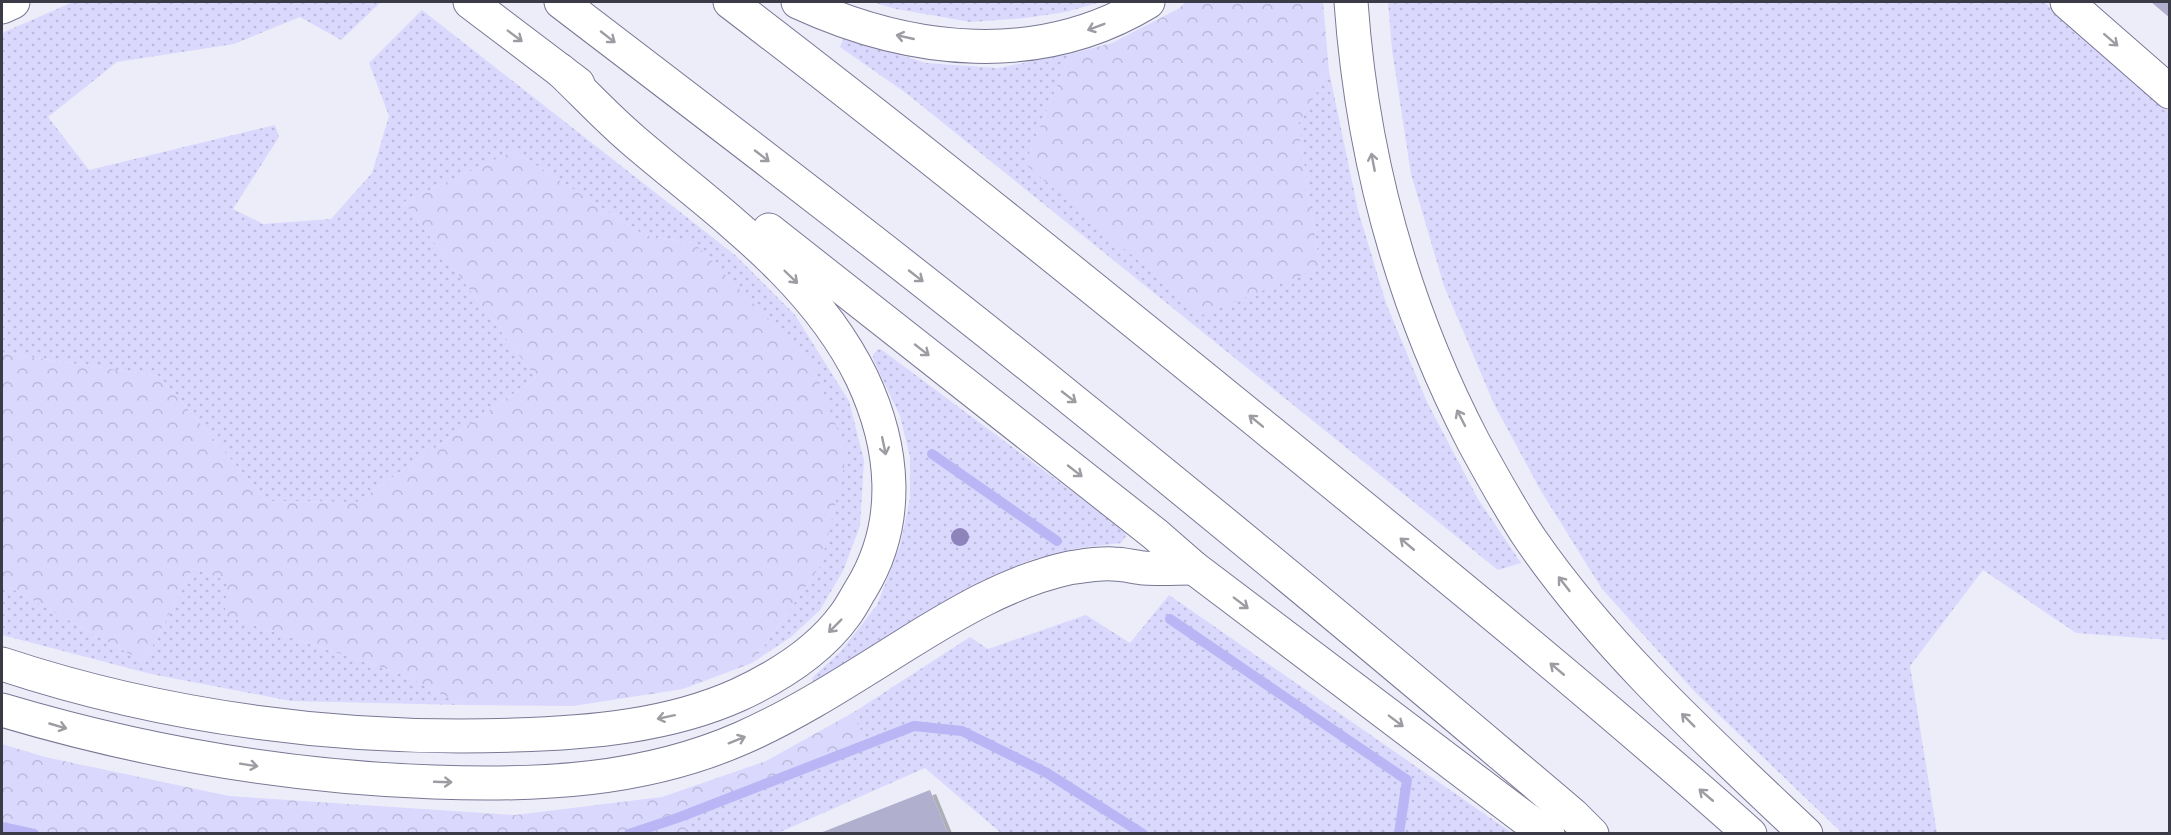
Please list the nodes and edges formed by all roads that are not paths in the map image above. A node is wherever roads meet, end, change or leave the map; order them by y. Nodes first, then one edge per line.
1 (13, 2) edge
2 (470, 2) edge
3 (561, 2) edge
4 (730, 2) edge
5 (798, 2) edge
6 (1148, 2) edge
7 (1352, 2) edge
8 (2067, 2) edge
9 (2, 7) edge
10 (560, 70) junction
11 (2169, 92) edge
12 (1194, 568) junction
13 (2, 664) edge
14 (2, 710) edge
15 (1548, 834) edge
16 (1592, 834) edge
17 (1750, 834) edge
18 (1806, 834) edge

1 - 9 main road
2 -> 10 main road
3 -> 16 main road
17 -> 4 main road
6 -> 5 main road
18 -> 7 main road
8 -> 11 main road
10 -> 12 main road
10 -> 13 main road
14 -> 12 main road
12 -> 15 main road

